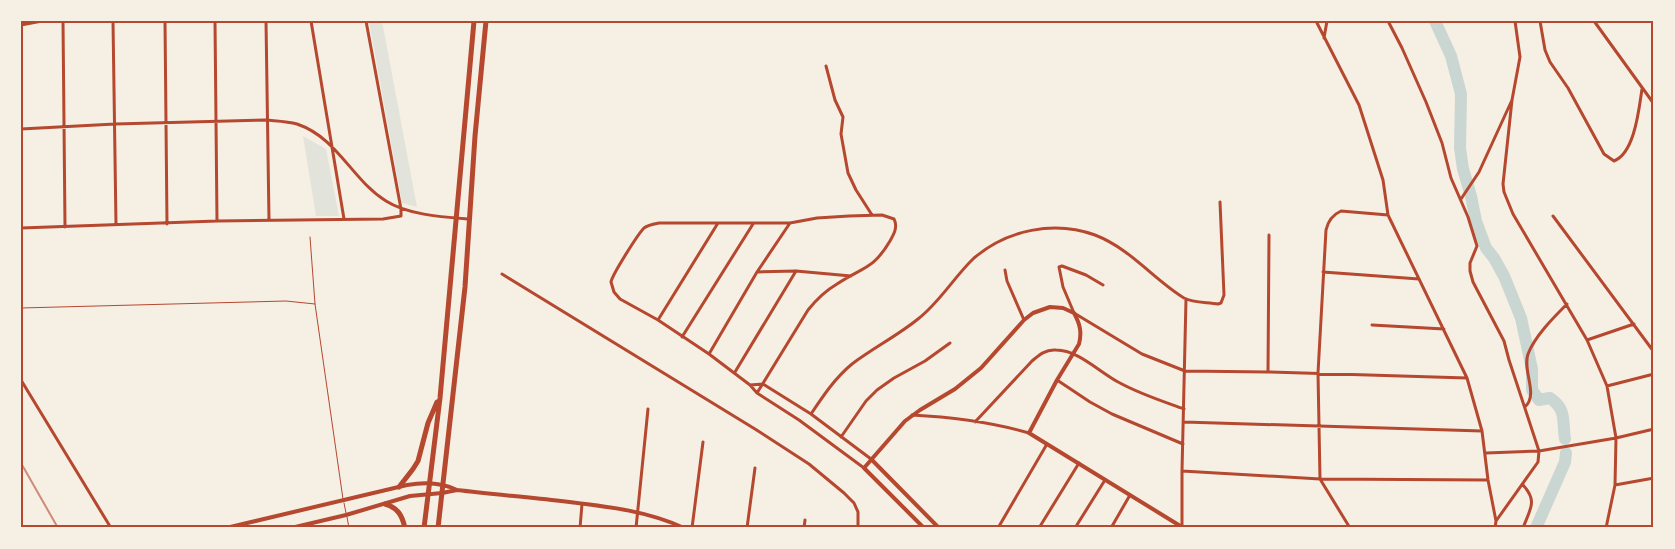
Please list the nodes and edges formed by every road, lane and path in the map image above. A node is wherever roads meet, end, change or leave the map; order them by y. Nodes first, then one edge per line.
1 (42, 21) edge
2 (63, 21) edge
3 (113, 21) edge
4 (166, 21) edge
5 (215, 21) edge
6 (266, 21) edge
7 (311, 21) edge
8 (366, 21) edge
9 (474, 21) edge
10 (486, 21) edge
11 (1316, 21) edge
12 (1327, 21) edge
13 (1388, 21) edge
14 (1515, 21) edge
15 (1540, 21) edge
16 (1594, 21) edge
17 (21, 25) edge
18 (1324, 38) junction
19 (826, 66) dead end
20 (1642, 89) junction
21 (1512, 100) junction
22 (1654, 104) edge
23 (266, 120) junction
24 (217, 122) junction
25 (167, 123) junction
26 (114, 124) junction
27 (64, 127) junction
28 (21, 129) edge
29 (332, 146) junction
30 (1461, 199) junction
31 (1220, 202) dead end
32 (401, 209) junction
33 (1388, 215) junction
34 (872, 216) junction
35 (1554, 216) dead end
36 (457, 218) junction
37 (344, 219) junction
38 (469, 219) junction
39 (269, 220) junction
40 (217, 221) junction
41 (718, 223) junction
42 (790, 223) junction
43 (167, 224) junction
44 (753, 224) junction
45 (116, 225) junction
46 (65, 227) junction
47 (21, 228) edge
48 (1269, 235) dead end
49 (310, 237) dead end
50 (1005, 270) dead end
51 (796, 271) junction
52 (757, 272) junction
53 (1324, 272) junction
54 (502, 274) dead end
55 (852, 276) junction
56 (1419, 279) junction
57 (1103, 285) dead end
58 (1186, 299) junction
59 (315, 304) junction
60 (1567, 304) junction
61 (21, 308) edge
62 (1074, 313) junction
63 (658, 320) junction
64 (1024, 320) junction
65 (1634, 324) junction
66 (1372, 325) dead end
67 (1444, 329) junction
68 (682, 337) junction
69 (1587, 340) junction
70 (950, 343) dead end
71 (1654, 352) edge
72 (709, 354) junction
73 (1072, 354) junction
74 (1185, 371) junction
75 (734, 372) junction
76 (1268, 372) junction
77 (1318, 374) junction
78 (1654, 374) edge
79 (1467, 378) junction
80 (21, 380) edge
81 (1057, 380) junction
82 (750, 384) junction
83 (762, 384) junction
84 (1607, 386) junction
85 (757, 393) junction
86 (440, 398) junction
87 (1525, 407) junction
88 (648, 409) dead end
89 (1184, 409) junction
90 (811, 414) junction
91 (912, 415) junction
92 (975, 422) junction
93 (1184, 422) junction
94 (1320, 426) junction
95 (1654, 428) edge
96 (1482, 431) junction
97 (1029, 433) junction
98 (841, 437) junction
99 (1616, 438) junction
100 (703, 442) dead end
101 (1048, 444) junction
102 (1183, 444) junction
103 (1539, 451) junction
104 (1486, 452) junction
105 (871, 459) junction
106 (1079, 463) junction
107 (755, 468) dead end
108 (864, 468) junction
109 (1182, 472) junction
110 (1654, 478) edge
111 (1320, 479) junction
112 (1105, 480) junction
113 (1488, 480) junction
114 (429, 483) junction
115 (442, 484) junction
116 (1523, 485) junction
117 (1615, 485) junction
118 (399, 487) junction
119 (457, 490) junction
120 (442, 493) junction
121 (428, 494) junction
122 (1130, 495) junction
123 (343, 499) junction
124 (385, 504) junction
125 (582, 504) junction
126 (638, 512) junction
127 (346, 515) junction
128 (805, 520) dead end
129 (1496, 521) junction
130 (1606, 526) edge
131 (111, 528) edge
132 (226, 528) edge
133 (291, 528) edge
134 (349, 528) edge
135 (405, 528) edge
136 (424, 528) edge
137 (438, 528) edge
138 (580, 528) edge
139 (636, 528) edge
140 (684, 528) edge
141 (692, 528) edge
142 (747, 528) edge
143 (804, 528) edge
144 (858, 528) edge
145 (924, 528) edge
146 (939, 528) edge
147 (998, 528) edge
148 (1039, 528) edge
149 (1075, 528) edge
150 (1111, 528) edge
151 (1182, 528) edge
152 (1198, 528) edge
153 (1350, 528) edge
154 (1495, 528) edge
155 (1523, 528) edge

1 - 17 street
2 - 27 street
3 - 26 street
4 - 25 street
5 - 24 street
6 - 23 street
7 - 29 street
8 - 32 street
9 - 36 highway
10 - 38 highway
11 - 18 street
12 - 18 street
13 - 30 street
14 - 21 street
15 - 20 street
16 - 20 street
18 - 33 street
19 - 34 street
20 - 22 street
21 - 30 street
21 - 60 street
23 - 24 street
23 - 29 street
23 - 39 street
24 - 25 street
24 - 40 street
25 - 26 street
25 - 43 street
26 - 27 street
26 - 45 street
27 - 28 street
27 - 46 street
29 - 32 street
29 - 37 street
30 - 87 street
31 - 58 street
32 - 36 street
32 - 37 street
33 - 53 street
33 - 56 street
34 - 42 street
34 - 55 street
35 - 65 street
36 - 38 street
36 - 86 highway
37 - 39 street
38 - 115 highway
39 - 40 street
40 - 43 street
41 - 44 street
41 - 63 street
41 - 63 street
42 - 44 street
42 - 52 street
43 - 45 street
44 - 68 street
45 - 46 street
46 - 47 street
48 - 76 street
49 - 59 lane
50 - 64 street
51 - 52 street
51 - 55 street
51 - 75 street
52 - 72 street
53 - 56 street
53 - 77 street
54 - 144 street
55 - 83 street
56 - 67 street
57 - 62 street
58 - 74 street
58 - 90 street
59 - 61 lane
59 - 123 lane
60 - 69 street
60 - 87 street
62 - 64 street
62 - 73 street
62 - 74 street
63 - 68 street
64 - 91 street
65 - 69 street
65 - 71 street
66 - 67 street
67 - 79 street
68 - 72 street
69 - 84 street
70 - 98 street
72 - 75 street
73 - 81 street
73 - 89 street
73 - 92 street
74 - 76 street
74 - 89 street
75 - 82 street
76 - 77 street
77 - 79 street
77 - 94 street
78 - 84 street
79 - 96 street
80 - 131 street
81 - 97 street
81 - 102 street
82 - 83 street
82 - 85 street
83 - 85 street
83 - 90 street
84 - 99 street
85 - 108 street
86 - 114 highway
86 - 118 highway
87 - 103 street
88 - 126 street
89 - 93 street
90 - 98 street
91 - 92 street
91 - 105 street
92 - 97 street
93 - 94 street
93 - 102 street
94 - 96 street
94 - 111 street
95 - 99 street
96 - 104 street
97 - 101 street
98 - 105 street
99 - 103 street
99 - 117 street
100 - 141 street
101 - 106 street
101 - 147 street
102 - 109 street
103 - 104 street
103 - 116 street
104 - 113 street
105 - 108 street
105 - 146 street
106 - 112 street
106 - 148 street
107 - 142 street
108 - 145 street
109 - 111 street
109 - 151 street
110 - 117 street
111 - 113 street
111 - 153 street
112 - 122 street
112 - 149 street
113 - 129 street
114 - 115 street
114 - 118 street
114 - 121 highway
115 - 119 street
115 - 120 highway
116 - 129 street
116 - 155 street
117 - 130 street
118 - 123 street
119 - 120 street
119 - 125 street
120 - 121 street
120 - 137 highway
121 - 124 street
121 - 136 highway
122 - 150 street
122 - 151 street
123 - 127 lane
123 - 132 street
124 - 127 street
124 - 135 highway
125 - 126 street
125 - 138 street
126 - 139 street
126 - 140 street
127 - 133 street
127 - 134 lane
128 - 143 street
129 - 154 street
151 - 152 street

